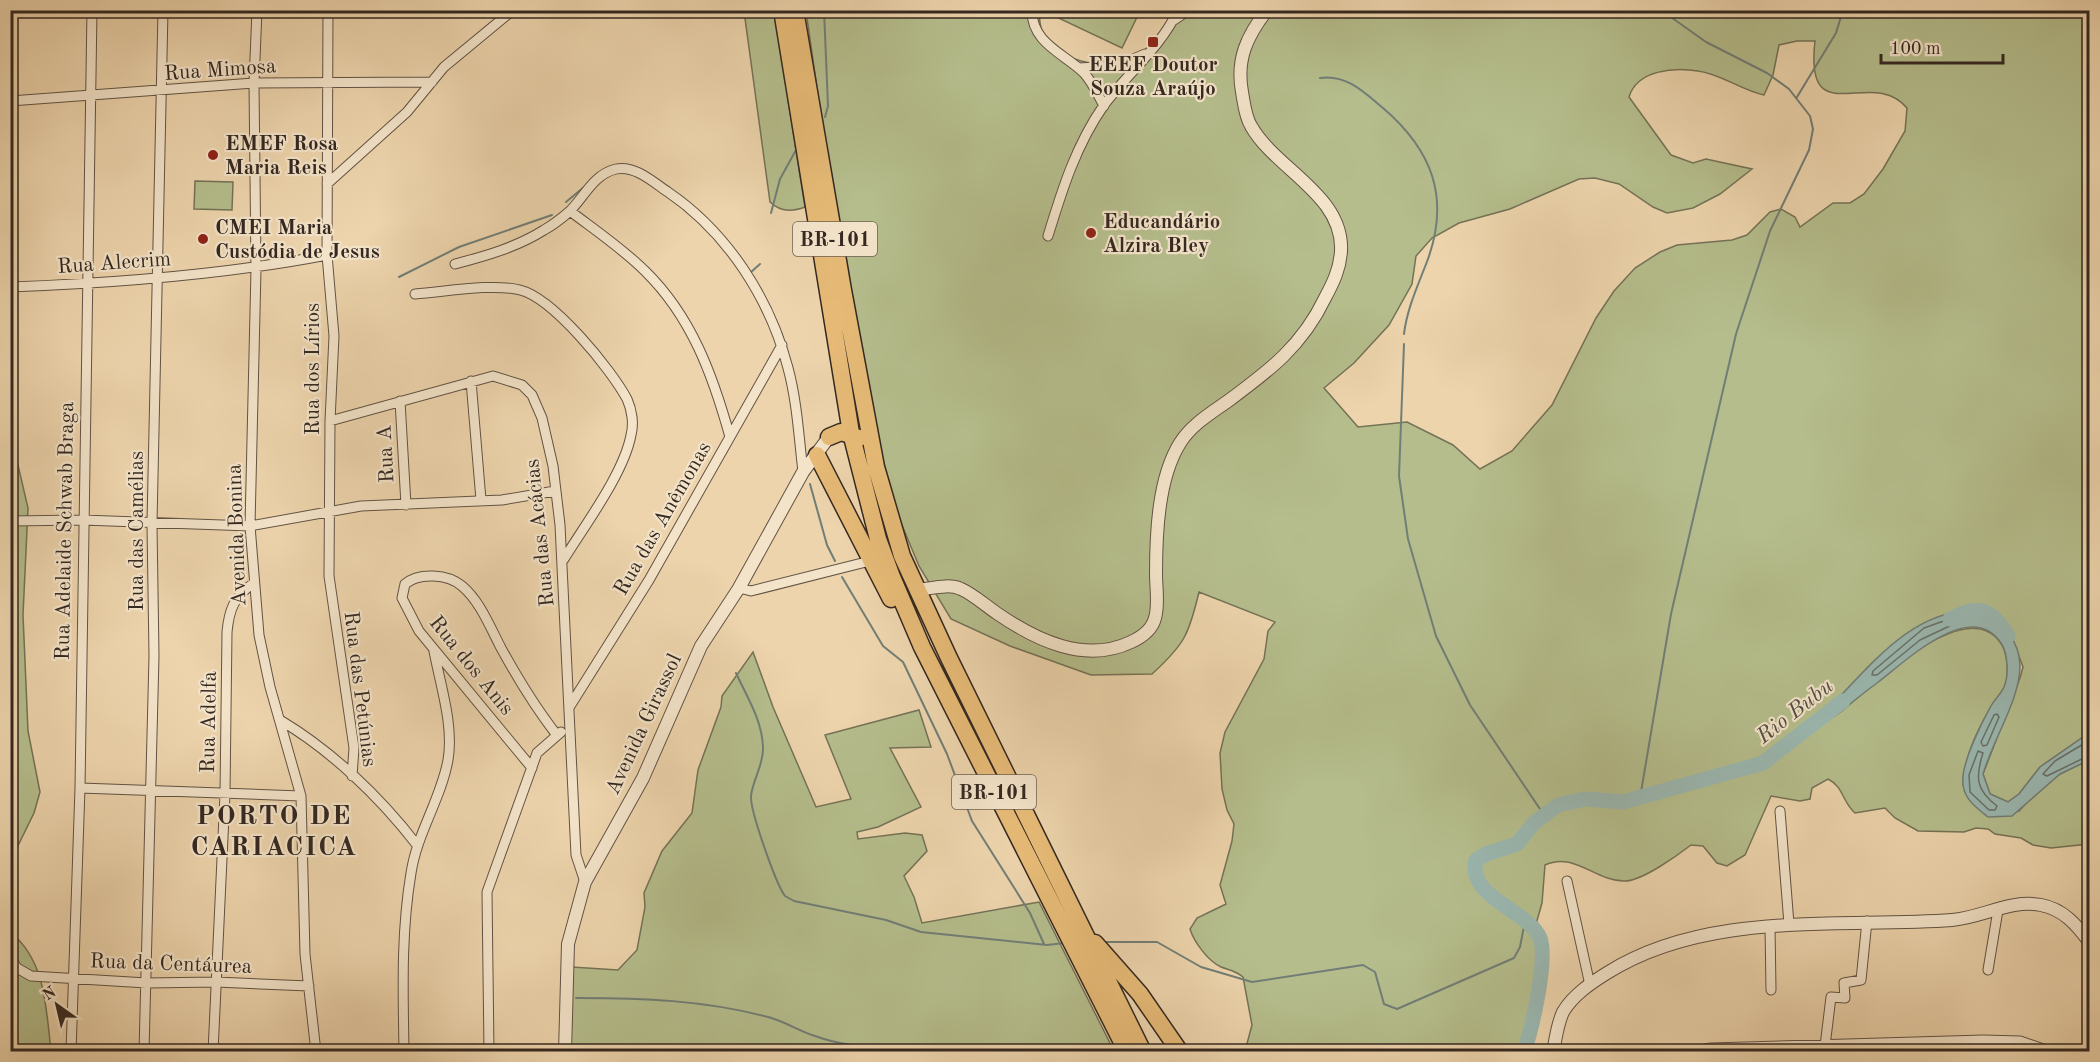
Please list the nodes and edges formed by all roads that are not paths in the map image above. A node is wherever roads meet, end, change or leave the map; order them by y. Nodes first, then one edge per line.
1 (92, 10) edge
2 (163, 10) edge
3 (257, 10) edge
4 (328, 10) edge
5 (513, 10) edge
6 (782, 10) edge
7 (795, 10) edge
8 (1032, 10) edge
9 (1189, 10) edge
10 (1267, 10) edge
11 (1176, 15) edge
12 (1148, 52) junction
13 (1078, 68) junction
14 (432, 82) junction
15 (254, 83) junction
16 (326, 83) junction
17 (163, 91) junction
18 (90, 95) junction
19 (10, 101) edge
20 (1104, 106) junction
21 (327, 184) junction
22 (570, 211) junction
23 (1048, 236) dead end
24 (327, 255) junction
25 (455, 264) dead end
26 (256, 269) junction
27 (158, 277) junction
28 (86, 284) junction
29 (10, 287) edge
30 (415, 294) dead end
31 (782, 345) junction
32 (471, 381) junction
33 (844, 392) junction
34 (400, 401) junction
35 (330, 421) junction
36 (850, 433) junction
37 (730, 437) junction
38 (829, 437) junction
39 (817, 455) junction
40 (803, 472) junction
41 (555, 491) junction
42 (481, 500) junction
43 (406, 505) junction
44 (331, 512) junction
45 (82, 520) junction
46 (10, 521) edge
47 (152, 524) junction
48 (250, 526) junction
49 (902, 556) junction
50 (563, 559) junction
51 (870, 561) junction
52 (254, 583) junction
53 (739, 588) junction
54 (916, 590) junction
55 (922, 647) junction
56 (434, 649) junction
57 (570, 706) junction
58 (280, 720) junction
59 (568, 728) junction
60 (556, 735) junction
61 (532, 768) junction
62 (352, 776) junction
63 (80, 788) junction
64 (151, 791) junction
65 (225, 794) junction
66 (301, 796) junction
67 (1780, 811) dead end
68 (417, 845) junction
69 (1567, 881) dead end
70 (585, 882) junction
71 (1998, 910) junction
72 (1867, 921) junction
73 (1789, 924) junction
74 (1770, 926) junction
75 (1082, 930) junction
76 (2090, 943) edge
77 (10, 957) edge
78 (1988, 970) dead end
79 (73, 977) junction
80 (1091, 981) junction
81 (216, 982) junction
82 (147, 983) junction
83 (1590, 985) junction
84 (309, 986) junction
85 (1771, 990) dead end
86 (1825, 1046) junction
87 (71, 1052) edge
88 (144, 1052) edge
89 (213, 1052) edge
90 (316, 1052) edge
91 (404, 1052) edge
92 (489, 1052) edge
93 (565, 1052) edge
94 (1127, 1052) edge
95 (1133, 1052) edge
96 (1143, 1052) edge
97 (1180, 1052) edge
98 (1553, 1052) edge
99 (1690, 1052) edge
100 (2052, 1052) edge

1 - 18 street, Rua Adelaide Schwab Braga
2 - 17 street, Rua das Camélias
3 - 15 street, Avenida Bonina
4 - 16 street, Rua dos Lírios
5 - 14 street
6 - 33 highway, BR-101
7 - 49 highway, BR-101
8 - 13 street
9 - 11 street
10 - 54 street
11 - 12 street
12 - 13 street
12 - 20 street
13 - 20 street
14 - 16 street, Rua Mimosa
14 - 21 street
15 - 16 street, Rua Mimosa
15 - 17 street, Rua Mimosa
15 - 26 street, Avenida Bonina
16 - 21 street, Rua dos Lírios
17 - 18 street, Rua Mimosa
17 - 27 street, Rua das Camélias
18 - 19 street, Rua Mimosa
18 - 28 street, Rua Adelaide Schwab Braga
20 - 23 street
21 - 24 street, Rua dos Lírios
22 - 25 street
22 - 31 street
22 - 37 street
24 - 26 street, Rua Alecrim
24 - 35 street, Rua dos Lírios
26 - 27 street, Rua Alecrim
26 - 48 street, Avenida Bonina
27 - 28 street, Rua Alecrim
27 - 47 street, Rua das Camélias
28 - 29 street, Rua Alecrim
28 - 45 street, Rua Adelaide Schwab Braga
30 - 50 street
31 - 37 street, Rua das Anêmonas
31 - 40 street
32 - 34 street, Rua das Acácias
32 - 41 street, Rua das Acácias
32 - 42 street
33 - 36 highway, BR-101
33 - 38 highway
34 - 35 street, Rua das Acácias
34 - 43 street, Rua A
35 - 44 street, Rua dos Lírios
36 - 38 highway
36 - 49 highway
36 - 55 highway, BR-101
37 - 57 street, Rua das Anêmonas
38 - 39 street, Avenida Girassol
39 - 40 street, Avenida Girassol
39 - 51 highway
40 - 53 street, Avenida Girassol
41 - 42 street
41 - 50 street, Rua das Acácias
42 - 43 street
43 - 44 street
44 - 48 street
44 - 62 street, Rua das Petúnias
45 - 46 street
45 - 47 street
45 - 63 street, Rua Adelaide Schwab Braga
47 - 48 street
47 - 64 street, Rua das Camélias
48 - 52 street, Avenida Bonina
49 - 54 highway, BR-101
50 - 57 street, Rua das Acácias
51 - 53 street
51 - 55 highway
52 - 58 street, Avenida Bonina
52 - 65 street, Rua Adelfa
53 - 70 street, Avenida Girassol
54 - 75 highway, BR-101
55 - 80 highway, BR-101
56 - 60 street, Rua dos Anis
56 - 61 street, Rua dos Anis
56 - 68 street
57 - 59 street, Rua das Acácias
58 - 62 street
58 - 66 street, Avenida Bonina
59 - 60 street
59 - 70 street, Rua das Acácias
60 - 61 street
61 - 92 street
62 - 68 street, Rua das Petúnias
63 - 64 street
63 - 79 street, Rua Adelaide Schwab Braga
64 - 65 street
64 - 82 street, Rua das Camélias
65 - 66 street
65 - 81 street, Rua Adelfa
66 - 84 street, Avenida Bonina
67 - 73 street
68 - 91 street
69 - 83 street
70 - 93 street, Avenida Girassol
71 - 72 street
71 - 76 street
71 - 78 street
72 - 73 street
72 - 86 street
73 - 74 street
74 - 83 street
74 - 85 street
75 - 96 highway, BR-101
75 - 97 highway
77 - 79 street, Rua da Centáurea
79 - 82 street, Rua da Centáurea
79 - 87 street, Rua Adelaide Schwab Braga
80 - 94 highway, BR-101
80 - 95 highway
81 - 82 street, Rua da Centáurea
81 - 84 street, Rua da Centáurea
81 - 89 street, Rua Adelfa
82 - 88 street, Rua das Camélias
83 - 98 street
84 - 90 street, Avenida Bonina
86 - 99 street
86 - 100 street

